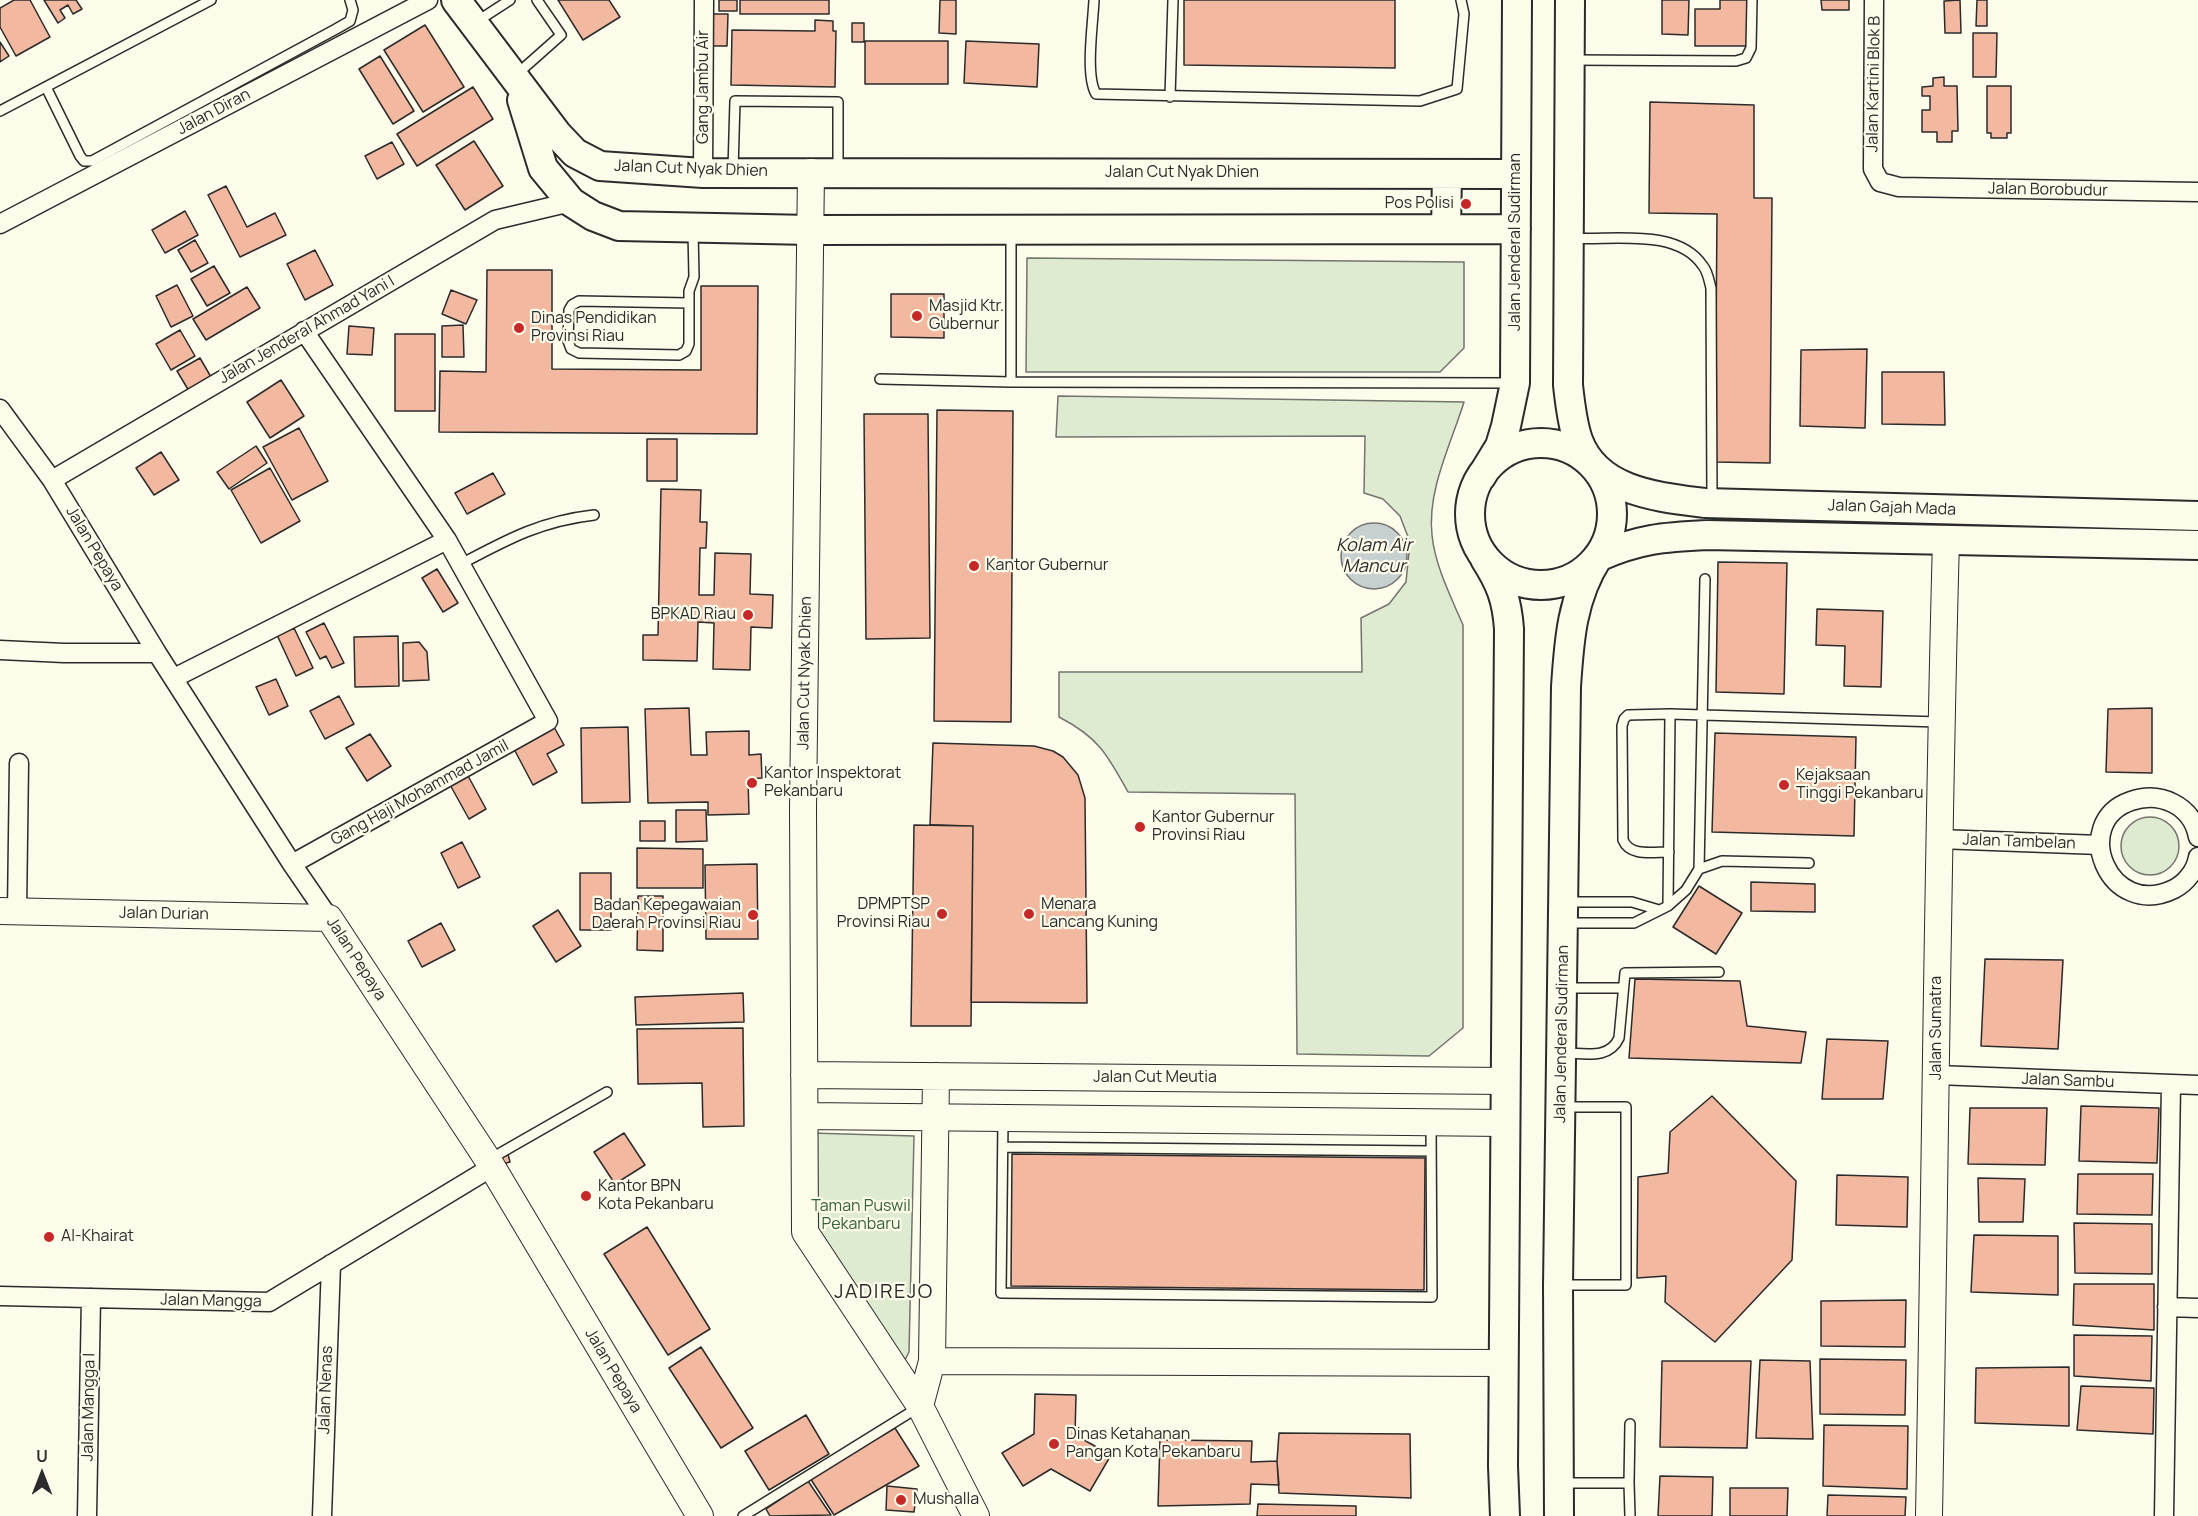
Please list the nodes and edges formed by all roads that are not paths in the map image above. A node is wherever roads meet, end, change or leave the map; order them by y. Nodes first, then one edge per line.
1 (211, 0) edge
2 (350, 0) edge
3 (428, 0) edge
4 (456, 0) edge
5 (510, 0) edge
6 (537, 0) edge
7 (704, 0) edge
8 (1094, 0) edge
9 (1173, 0) edge
10 (1461, 0) edge
11 (1517, 0) edge
12 (1570, 0) edge
13 (1752, 0) edge
14 (1874, 0) edge
15 (474, 23) junction
16 (1570, 60) junction
17 (516, 80) junction
18 (46, 87) junction
19 (1170, 97) junction
20 (0, 111) edge
21 (825, 172) junction
22 (703, 173) junction
23 (733, 173) junction
24 (1447, 174) junction
25 (1516, 174) junction
26 (1899, 188) joint
27 (2198, 192) edge
28 (571, 202) junction
29 (0, 224) edge
30 (693, 228) junction
31 (1011, 229) junction
32 (1446, 229) junction
33 (1516, 229) junction
34 (811, 230) junction
35 (1569, 238) junction
36 (689, 303) junction
37 (304, 331) junction
38 (880, 379) dead end
39 (1011, 382) junction
40 (1515, 383) junction
41 (0, 409) edge
42 (1594, 466) junction
43 (1481, 477) junction
44 (52, 480) junction
45 (1712, 504) junction
46 (2057, 513) junction
47 (594, 515) dead end
48 (2198, 516) edge
49 (447, 540) junction
50 (1946, 540) junction
51 (2057, 542) junction
52 (2198, 545) edge
53 (1598, 557) junction
54 (1485, 559) junction
55 (461, 564) junction
56 (1705, 579) dead end
57 (0, 650) edge
58 (157, 654) junction
59 (174, 678) junction
60 (1670, 714) junction
61 (1703, 716) junction
62 (1942, 722) junction
63 (18, 763) dead end
64 (2198, 837) edge
65 (1938, 839) junction
66 (2100, 845) junction
67 (1669, 852) junction
68 (2198, 857) edge
69 (1809, 863) dead end
70 (292, 864) junction
71 (1699, 869) junction
72 (1664, 908) junction
73 (8, 911) edge
74 (1564, 912) junction
75 (329, 918) junction
76 (1719, 972) dead end
77 (1563, 988) junction
78 (1622, 988) junction
79 (1561, 1053) junction
80 (1937, 1075) junction
81 (804, 1076) junction
82 (936, 1076) junction
83 (1506, 1081) junction
84 (2171, 1085) junction
85 (2198, 1086) edge
86 (607, 1092) dead end
87 (1561, 1107) junction
88 (805, 1116) junction
89 (935, 1117) junction
90 (1003, 1118) junction
91 (1431, 1122) junction
92 (1505, 1123) junction
93 (1003, 1147) junction
94 (1431, 1151) junction
95 (490, 1164) junction
96 (331, 1264) junction
97 (1558, 1285) junction
98 (0, 1296) edge
99 (91, 1298) junction
100 (2167, 1308) junction
101 (2198, 1308) edge
102 (932, 1361) junction
103 (1504, 1363) junction
104 (920, 1406) junction
105 (1630, 1424) dead end
106 (1558, 1483) junction
107 (1629, 1483) junction
108 (87, 1516) edge
109 (322, 1516) edge
110 (700, 1516) edge
111 (743, 1516) edge
112 (976, 1516) edge
113 (1504, 1516) edge
114 (1559, 1516) edge
115 (1630, 1516) edge
116 (1929, 1516) edge
117 (2164, 1516) edge

1 - 18 lane
2 - 18 lane
3 - 29 street, Jalan Diran
4 - 15 main road, Jalan Cut Nyak Dhien
5 - 15 lane
6 - 17 lane
7 - 22 street, Gang Jambu Air
8 - 19 lane
9 - 19 lane
10 - 19 lane
11 - 25 main road, Jalan Jenderal Sudirman
12 - 16 main road
13 - 16 lane
14 - 26 street, Jalan Kartini Blok B
15 - 17 main road, Jalan Cut Nyak Dhien
16 - 35 main road
17 - 22 main road, Jalan Cut Nyak Dhien
17 - 28 main road
18 - 20 lane
21 - 23 main road, Jalan Cut Nyak Dhien
21 - 23 lane
21 - 24 main road, Jalan Cut Nyak Dhien
21 - 34 street, Jalan Cut Nyak Dhien
22 - 23 main road, Jalan Cut Nyak Dhien
24 - 25 main road, Jalan Cut Nyak Dhien
24 - 32 main road
25 - 33 main road, Jalan Jenderal Sudirman
26 - 27 street, Jalan Borobudur
28 - 30 main road
28 - 37 street, Jalan Jenderal Ahmad Yani I
30 - 34 main road
30 - 36 lane
31 - 32 main road
31 - 34 main road
31 - 39 lane
32 - 33 main road
33 - 40 main road, Jalan Jenderal Sudirman
34 - 81 street, Jalan Cut Nyak Dhien
35 - 42 main road
35 - 45 lane
36 - 36 lane
37 - 44 street, Jalan Jenderal Ahmad Yani I
37 - 49 street
38 - 39 lane
39 - 40 lane
40 - 43 main road, Jalan Jenderal Sudirman
41 - 44 street, Jalan Pepaya
42 - 43 main road
42 - 45 main road, Jalan Gajah Mada
42 - 53 main road
43 - 54 main road
44 - 58 street, Jalan Pepaya
45 - 46 main road, Jalan Gajah Mada
46 - 48 main road, Jalan Gajah Mada
46 - 51 main road
47 - 55 lane
49 - 55 street
49 - 59 street
50 - 51 main road, Jalan Gajah Mada
50 - 53 main road, Jalan Gajah Mada
50 - 62 street, Jalan Sumatra
51 - 52 main road, Jalan Gajah Mada
53 - 54 main road
53 - 74 main road, Jalan Jenderal Sudirman
54 - 83 main road
55 - 70 street, Gang Haji Mohammad Jamil
56 - 61 lane
57 - 58 street
58 - 59 street, Jalan Pepaya
59 - 70 street, Jalan Pepaya
60 - 61 lane
60 - 67 lane
60 - 67 lane
61 - 62 lane
61 - 71 lane
62 - 65 street, Jalan Sumatra
63 - 73 street
64 - 66 street, Jalan Tambelan
65 - 66 street, Jalan Tambelan
65 - 80 street, Jalan Sumatra
66 - 68 street, Jalan Tambelan
67 - 72 lane
69 - 71 lane
70 - 75 street, Jalan Pepaya
71 - 72 lane
72 - 74 lane
72 - 74 lane
73 - 75 street, Jalan Durian
74 - 77 main road, Jalan Jenderal Sudirman
75 - 95 street, Jalan Pepaya
76 - 78 lane
77 - 78 lane
77 - 79 main road, Jalan Jenderal Sudirman
78 - 79 lane
79 - 87 main road, Jalan Jenderal Sudirman
80 - 84 street, Jalan Sambu
80 - 116 street, Jalan Sumatra
81 - 82 street, Jalan Cut Meutia
81 - 88 street, Jalan Cut Nyak Dhien
82 - 83 street, Jalan Cut Meutia
82 - 89 street
83 - 92 main road
84 - 85 street, Jalan Sambu
84 - 100 street
86 - 95 lane
87 - 97 main road, Jalan Jenderal Sudirman
87 - 97 lane
88 - 89 street
88 - 104 street, Jalan Cut Nyak Dhien
89 - 90 street
89 - 102 street
90 - 91 street
90 - 93 lane
91 - 92 street
91 - 94 lane
92 - 103 main road
93 - 94 lane
93 - 94 lane
95 - 96 street, Jalan Mangga
95 - 110 street, Jalan Pepaya
96 - 99 street, Jalan Mangga
96 - 109 street, Jalan Nenas
97 - 106 main road, Jalan Jenderal Sudirman
98 - 99 street, Jalan Mangga
99 - 108 street, Jalan Mangga I
100 - 101 street
100 - 117 street
102 - 103 street
102 - 104 street
103 - 113 main road
104 - 111 lane
104 - 112 street
105 - 107 lane
106 - 107 lane
106 - 114 main road, Jalan Jenderal Sudirman
107 - 115 lane

